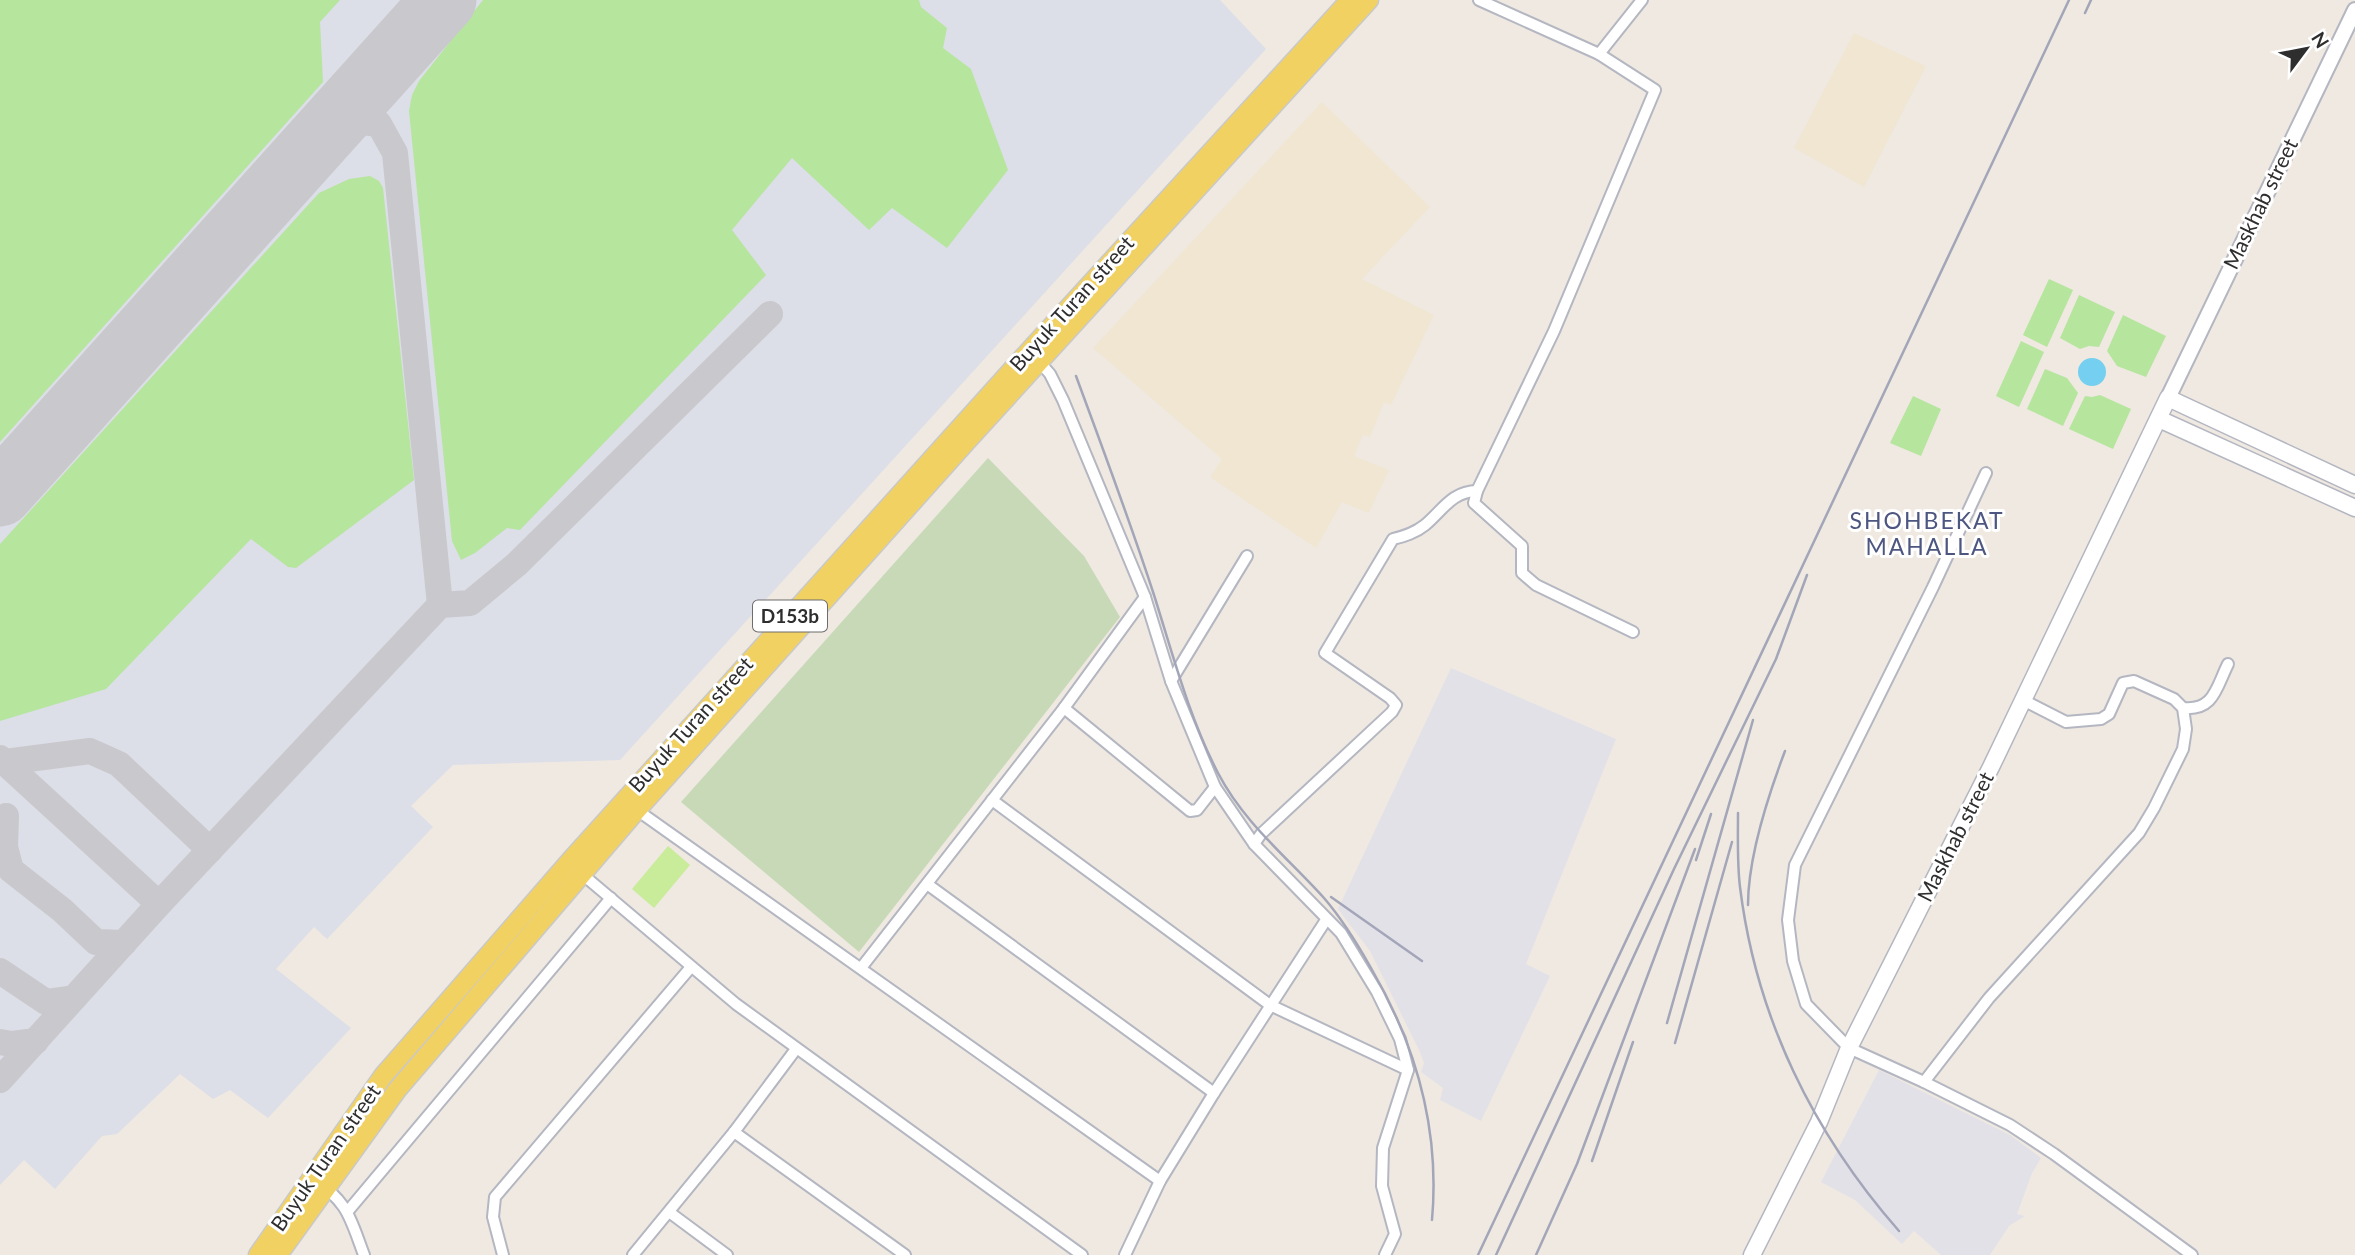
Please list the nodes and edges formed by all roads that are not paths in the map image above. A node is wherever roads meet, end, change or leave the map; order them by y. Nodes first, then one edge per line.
1 (1350, 0) edge
2 (1369, 0) edge
3 (1479, 0) edge
4 (1642, 0) edge
5 (2355, 10) edge
6 (1599, 54) junction
7 (1034, 356) junction
8 (2168, 398) junction
9 (2159, 419) junction
10 (1986, 473) dead end
11 (2355, 485) edge
12 (1476, 491) junction
13 (2355, 508) edge
14 (1248, 556) dead end
15 (1145, 597) junction
16 (1633, 632) dead end
17 (2228, 664) dead end
18 (1171, 681) junction
19 (2024, 700) junction
20 (1064, 708) junction
21 (2183, 708) junction
22 (1215, 787) junction
23 (992, 800) junction
24 (637, 810) junction
25 (1254, 844) junction
26 (582, 874) junction
27 (927, 884) junction
28 (611, 898) junction
29 (1326, 920) junction
30 (691, 967) junction
31 (862, 968) junction
32 (1270, 1005) junction
33 (1849, 1048) junction
34 (796, 1049) junction
35 (1408, 1070) junction
36 (1924, 1082) junction
37 (1214, 1093) junction
38 (734, 1132) junction
39 (1160, 1181) junction
40 (319, 1182) junction
41 (348, 1211) junction
42 (669, 1212) junction
43 (258, 1255) edge
44 (278, 1255) edge
45 (364, 1255) edge
46 (503, 1255) edge
47 (634, 1255) edge
48 (727, 1255) edge
49 (905, 1255) edge
50 (1082, 1255) edge
51 (1125, 1255) edge
52 (1385, 1255) edge
53 (1752, 1255) edge
54 (2192, 1255) edge

1 - 7 main road, Buyuk Turan street / D153b
2 - 7 main road, Buyuk Turan street / D153b
3 - 6 street
4 - 6 street
5 - 8 street, Maskhab street
6 - 12 street
7 - 15 street
7 - 24 main road, Buyuk Turan street / D153b
7 - 40 main road, Buyuk Turan street / D153b
8 - 9 main road, Maskhab street
8 - 11 main road
9 - 13 main road
9 - 19 main road, Maskhab street
10 - 33 street
12 - 16 street
12 - 25 street
14 - 18 street
15 - 18 street
15 - 20 street
17 - 21 street
18 - 22 street
19 - 21 street
19 - 33 main road, Maskhab street
20 - 22 street
20 - 23 street
21 - 36 street
22 - 25 street
23 - 27 street
23 - 32 street
24 - 26 main road, Buyuk Turan street / D153b
24 - 31 street
25 - 29 street
26 - 28 street
26 - 40 main road, Buyuk Turan street / D153b
27 - 31 street
27 - 37 street
28 - 30 street
28 - 41 street
29 - 32 street
29 - 35 street
30 - 34 street
30 - 46 street
31 - 39 street
32 - 35 street
32 - 37 street
33 - 36 street
33 - 53 main road, Maskhab street
34 - 38 street
34 - 50 street
35 - 52 street
36 - 54 street
37 - 39 street
38 - 42 street
38 - 49 street
39 - 51 street
40 - 41 street
40 - 43 main road, Buyuk Turan street / D153b
40 - 44 main road, Buyuk Turan street / D153b
41 - 45 street
42 - 47 street
42 - 48 street

